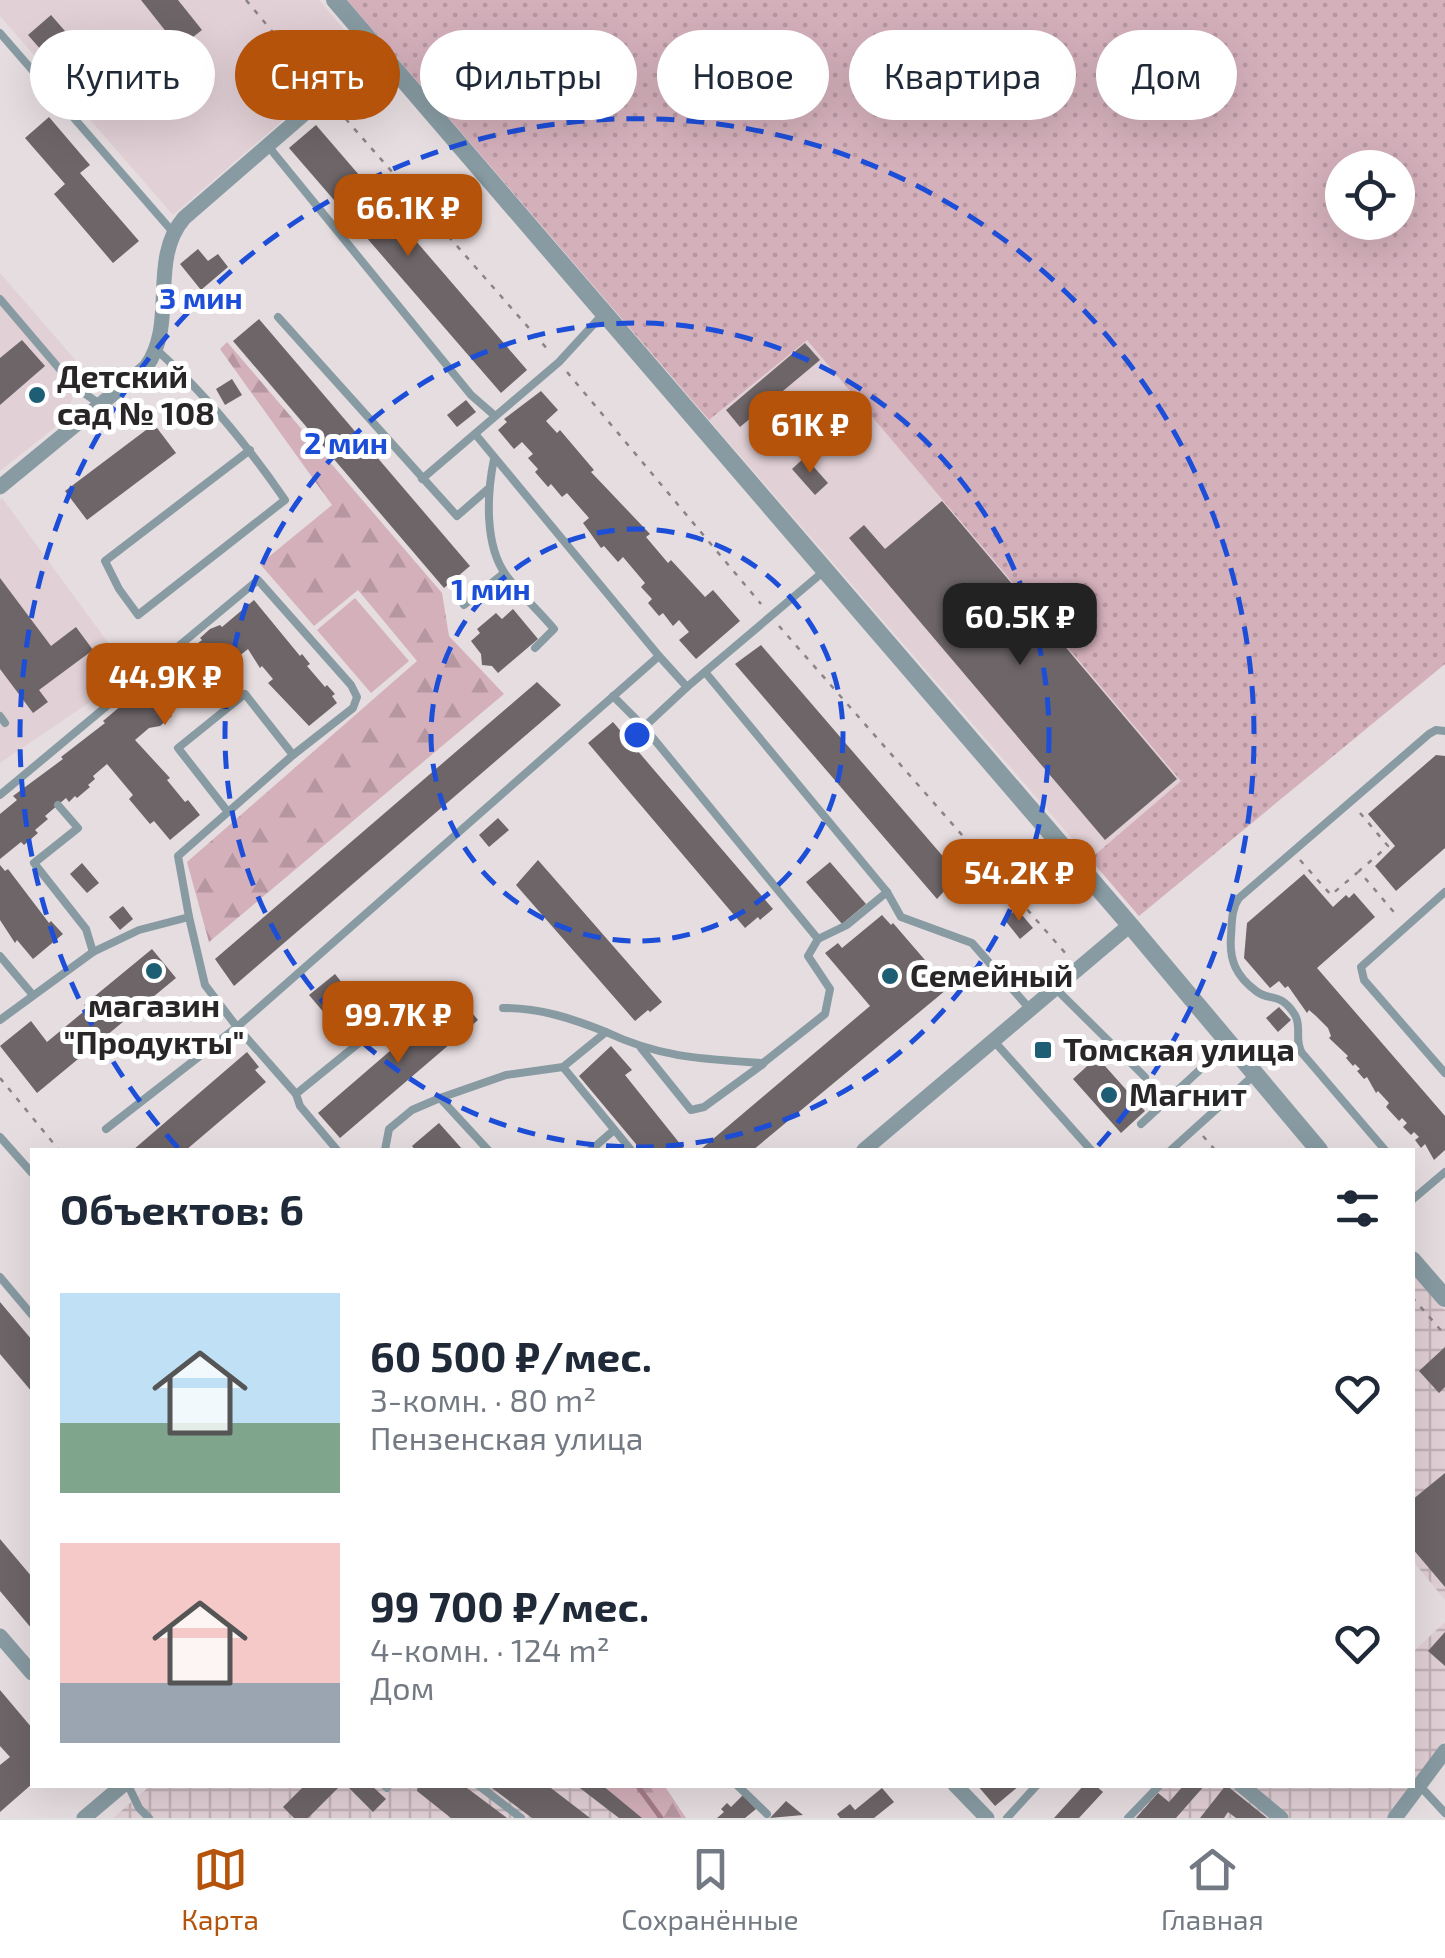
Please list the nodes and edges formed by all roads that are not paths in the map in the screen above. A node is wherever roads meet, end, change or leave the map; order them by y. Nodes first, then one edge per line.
1 (335, 0) edge
2 (361, 30) edge
3 (0, 33) edge
4 (400, 76) edge
5 (298, 120) edge
6 (268, 146) junction
7 (172, 232) junction
8 (0, 299) edge
9 (602, 314) junction
10 (278, 317) dead end
11 (158, 351) junction
12 (102, 404) junction
13 (494, 416) junction
14 (476, 435) junction
15 (250, 450) junction
16 (494, 458) junction
17 (422, 479) junction
18 (0, 486) edge
19 (488, 489) junction
20 (824, 570) junction
21 (504, 573) junction
22 (464, 606) dead end
23 (535, 648) dead end
24 (659, 656) junction
25 (705, 672) junction
26 (686, 687) junction
27 (613, 696) junction
28 (644, 727) junction
29 (1445, 730) edge
30 (293, 755) junction
31 (0, 795) edge
32 (58, 805) dead end
33 (228, 812) junction
34 (886, 892) junction
35 (1445, 892) edge
36 (189, 917) junction
37 (1130, 924) junction
38 (818, 939) junction
39 (93, 952) junction
40 (0, 956) edge
41 (1054, 987) junction
42 (32, 994) junction
43 (402, 1008) dead end
44 (502, 1008) dead end
45 (1029, 1008) junction
46 (0, 1020) edge
47 (238, 1027) junction
48 (606, 1032) junction
49 (994, 1040) junction
50 (1229, 1043) junction
51 (641, 1048) junction
52 (1445, 1053) edge
53 (1435, 1062) junction
54 (763, 1064) junction
55 (564, 1068) junction
56 (1255, 1074) junction
57 (1445, 1074) edge
58 (1144, 1077) dead end
59 (296, 1094) junction
60 (440, 1098) junction
61 (1141, 1124) dead end
62 (106, 1129) dead end
63 (614, 1130) junction
64 (0, 1137) edge
65 (335, 1148) edge
66 (385, 1148) edge
67 (486, 1148) edge
68 (594, 1148) edge
69 (630, 1148) edge
70 (866, 1148) edge
71 (1089, 1148) edge
72 (1174, 1148) edge
73 (1318, 1148) edge
74 (1383, 1148) edge
75 (30, 1171) edge
76 (1445, 1172) edge
77 (1415, 1185) edge
78 (1422, 1192) junction
79 (1415, 1198) edge
80 (1415, 1263) edge
81 (0, 1276) edge
82 (1445, 1298) edge
83 (30, 1314) edge
84 (0, 1636) edge
85 (30, 1671) edge
86 (1445, 1751) edge
87 (1420, 1786) junction
88 (122, 1788) edge
89 (128, 1788) edge
90 (482, 1788) edge
91 (740, 1788) edge
92 (958, 1788) edge
93 (1034, 1788) edge
94 (1157, 1788) edge
95 (1245, 1788) edge
96 (1445, 1813) edge
97 (767, 1814) dead end
98 (84, 1818) edge
99 (149, 1818) edge
100 (521, 1818) edge
101 (987, 1818) edge
102 (1007, 1818) edge
103 (1128, 1818) edge
104 (1281, 1818) edge
105 (1395, 1818) edge

1 - 2 street
3 - 7 lane
4 - 9 street
5 - 6 street
6 - 7 street
6 - 13 lane
7 - 11 street
8 - 12 lane
9 - 13 lane
9 - 20 street
10 - 17 lane
11 - 12 street
11 - 15 lane
12 - 18 street
13 - 14 lane
14 - 16 lane
14 - 17 lane
15 - 15 lane
16 - 19 lane
16 - 24 lane
17 - 19 lane
19 - 21 lane
20 - 25 lane
20 - 37 street
21 - 22 lane
21 - 23 lane
24 - 26 lane
24 - 27 lane
25 - 26 lane
25 - 34 lane
26 - 28 lane
27 - 28 lane
27 - 47 lane
28 - 38 lane
29 - 74 lane
30 - 31 lane
30 - 33 lane
30 - 33 lane
32 - 39 lane
33 - 36 lane
34 - 38 lane
34 - 45 lane
35 - 53 lane
36 - 39 lane
36 - 47 lane
37 - 41 street
37 - 50 street
38 - 54 lane
39 - 42 lane
40 - 42 lane
41 - 45 street
41 - 58 lane
42 - 46 lane
43 - 59 lane
44 - 48 lane
45 - 49 street
47 - 59 lane
47 - 62 lane
48 - 51 lane
48 - 55 lane
49 - 70 street
49 - 71 lane
50 - 56 street
50 - 61 lane
51 - 54 lane
51 - 54 lane
52 - 53 lane
53 - 57 lane
55 - 60 lane
55 - 63 lane
56 - 72 lane
56 - 73 street
59 - 65 lane
60 - 66 lane
60 - 67 lane
63 - 68 lane
63 - 69 lane
64 - 75 lane
76 - 78 lane
77 - 78 lane
78 - 79 lane
80 - 82 street
81 - 83 lane
84 - 85 street
86 - 87 street
87 - 96 lane
87 - 105 street
88 - 98 street
89 - 99 lane
90 - 100 lane
91 - 97 lane
92 - 101 street
93 - 102 lane
94 - 103 lane
95 - 104 street

